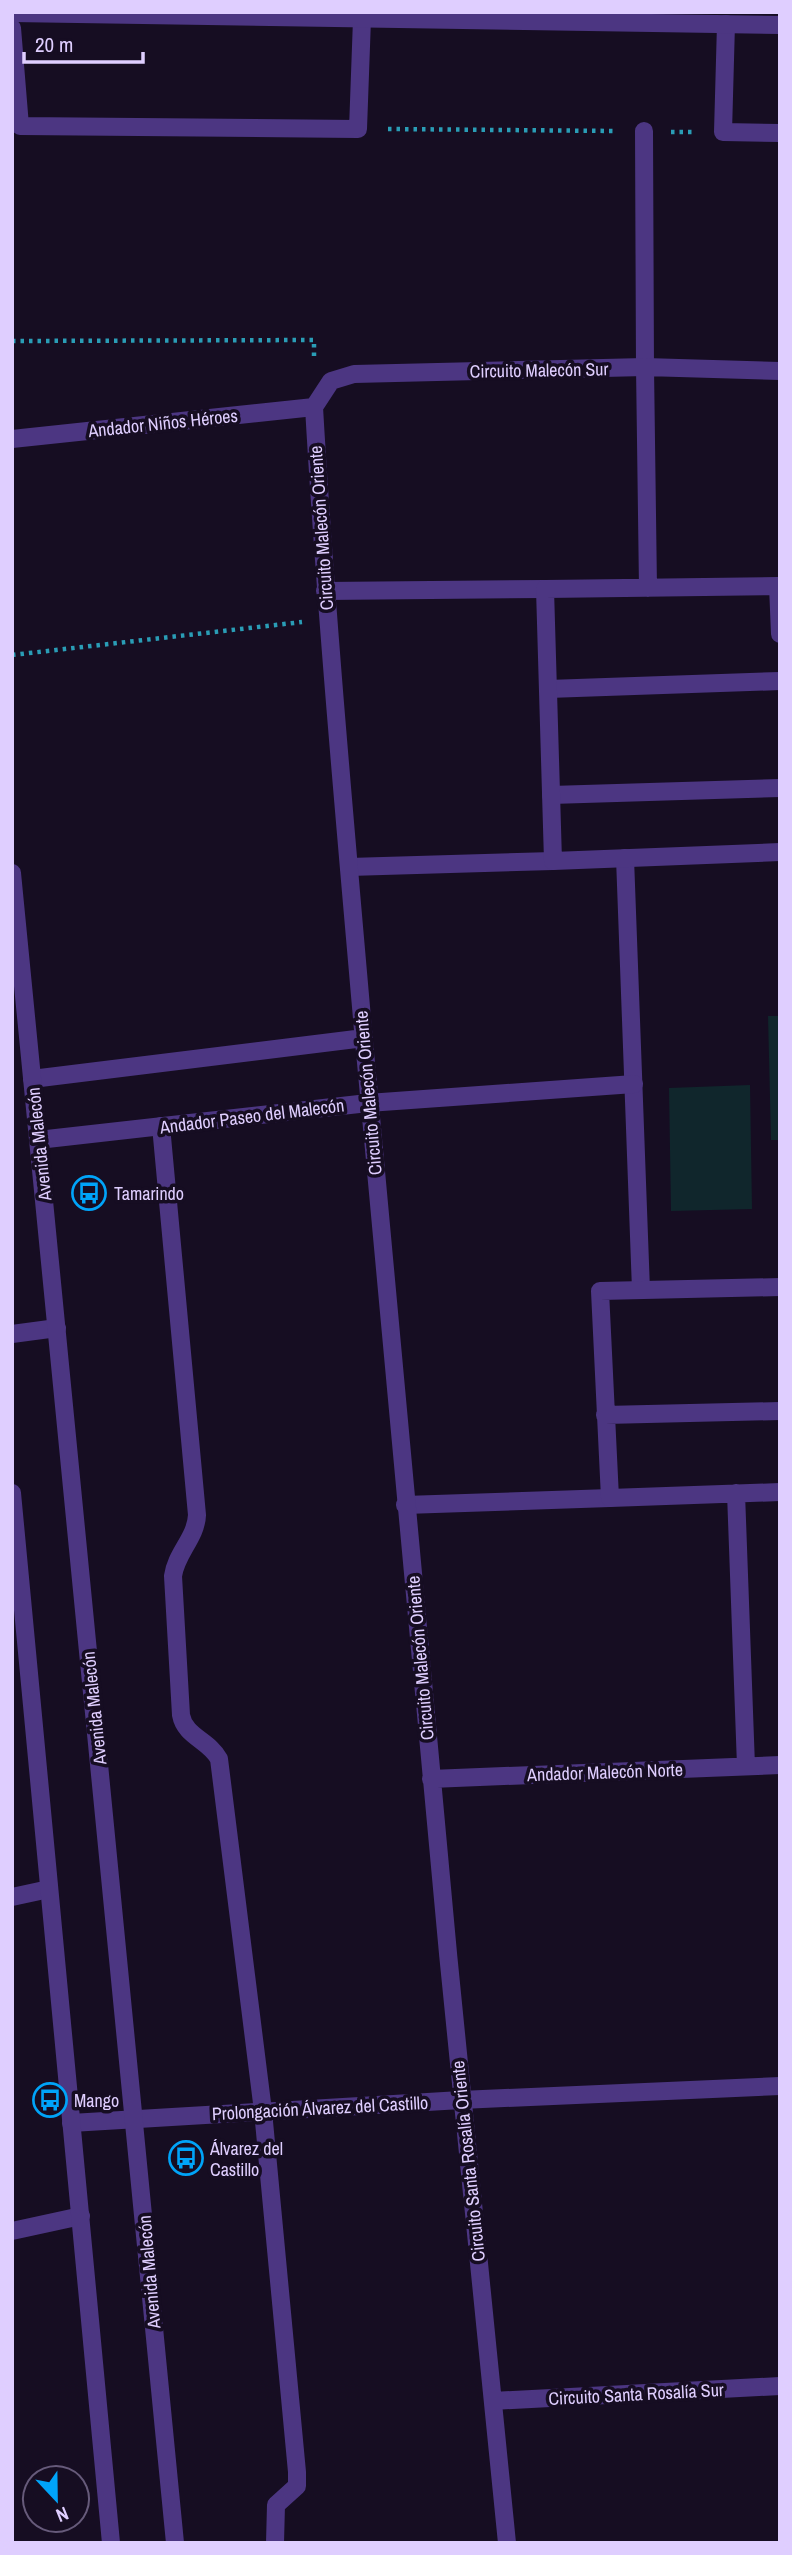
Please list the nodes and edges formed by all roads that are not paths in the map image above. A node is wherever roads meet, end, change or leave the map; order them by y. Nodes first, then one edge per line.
1 (12, 13) edge
2 (144, 13) edge
3 (362, 19) junction
4 (726, 24) junction
5 (780, 25) edge
6 (12, 28) edge
7 (645, 131) road end
8 (780, 133) edge
9 (645, 367) junction
10 (780, 371) edge
11 (314, 407) junction
12 (12, 439) edge
13 (648, 588) junction
14 (545, 589) junction
15 (325, 591) junction
16 (780, 627) edge
17 (780, 634) edge
18 (780, 681) edge
19 (548, 689) junction
20 (780, 788) edge
21 (551, 795) junction
22 (780, 852) edge
23 (625, 858) junction
24 (553, 861) junction
25 (349, 867) junction
26 (12, 873) edge
27 (364, 1038) junction
28 (33, 1079) junction
29 (634, 1084) junction
30 (368, 1102) junction
31 (161, 1126) junction
32 (38, 1140) junction
33 (780, 1287) edge
34 (641, 1290) junction
35 (57, 1328) junction
36 (12, 1334) edge
37 (780, 1411) edge
38 (605, 1415) junction
39 (780, 1492) edge
40 (12, 1493) edge
41 (736, 1493) junction
42 (610, 1498) junction
43 (405, 1505) junction
44 (18, 1611) edge
45 (780, 1765) edge
46 (746, 1766) junction
47 (431, 1779) junction
48 (50, 1889) junction
49 (12, 1897) edge
50 (780, 2086) edge
51 (461, 2100) junction
52 (263, 2111) junction
53 (135, 2119) junction
54 (71, 2123) junction
55 (81, 2216) junction
56 (12, 2231) edge
57 (780, 2386) edge
58 (493, 2401) junction
59 (111, 2543) edge
60 (175, 2543) edge
61 (275, 2543) edge
62 (507, 2543) edge

1 - 2 street
2 - 3 street
3 - 4 street
3 - 6 street
4 - 5 street
4 - 8 street
7 - 9 street
9 - 10 street, Circuito Malecón Sur
9 - 11 street, Circuito Malecón Sur
9 - 13 street
11 - 12 street, Andador Niños Héroes
11 - 15 street, Circuito Malecón Oriente
13 - 14 street
13 - 16 street
14 - 15 street
14 - 19 street
15 - 25 street, Circuito Malecón Oriente
16 - 17 street
18 - 19 street
19 - 21 street
20 - 21 street
21 - 24 street
22 - 23 street
23 - 24 street
23 - 29 street
24 - 25 street
25 - 27 street, Circuito Malecón Oriente
26 - 28 street, Avenida Malecón
27 - 28 street
27 - 30 street, Circuito Malecón Oriente
28 - 32 street, Avenida Malecón
29 - 30 street, Andador Paseo del Malecón
29 - 34 street
30 - 31 street, Andador Paseo del Malecón
30 - 43 street, Circuito Malecón Oriente
31 - 32 street, Andador Paseo del Malecón
31 - 52 street
32 - 35 street, Avenida Malecón
33 - 34 street
34 - 38 street
35 - 36 street
35 - 53 street, Avenida Malecón
37 - 38 street
38 - 42 street
39 - 41 street
40 - 44 street
41 - 42 street
41 - 46 street
42 - 43 street
43 - 47 street, Circuito Malecón Oriente
44 - 48 street
45 - 46 street, Andador Malecón Norte
46 - 47 street, Andador Malecón Norte
47 - 51 street, Circuito Santa Rosalía Oriente
48 - 49 street
48 - 54 street
50 - 51 street, Prolongación Álvarez del Castillo
51 - 52 street, Prolongación Álvarez del Castillo
51 - 58 street, Circuito Santa Rosalía Oriente
52 - 53 street, Prolongación Álvarez del Castillo
52 - 61 street
53 - 54 street, Prolongación Álvarez del Castillo
53 - 60 street, Avenida Malecón
54 - 55 street
55 - 56 street
55 - 59 street
57 - 58 street, Circuito Santa Rosalía Sur
58 - 62 street, Circuito Santa Rosalía Oriente

